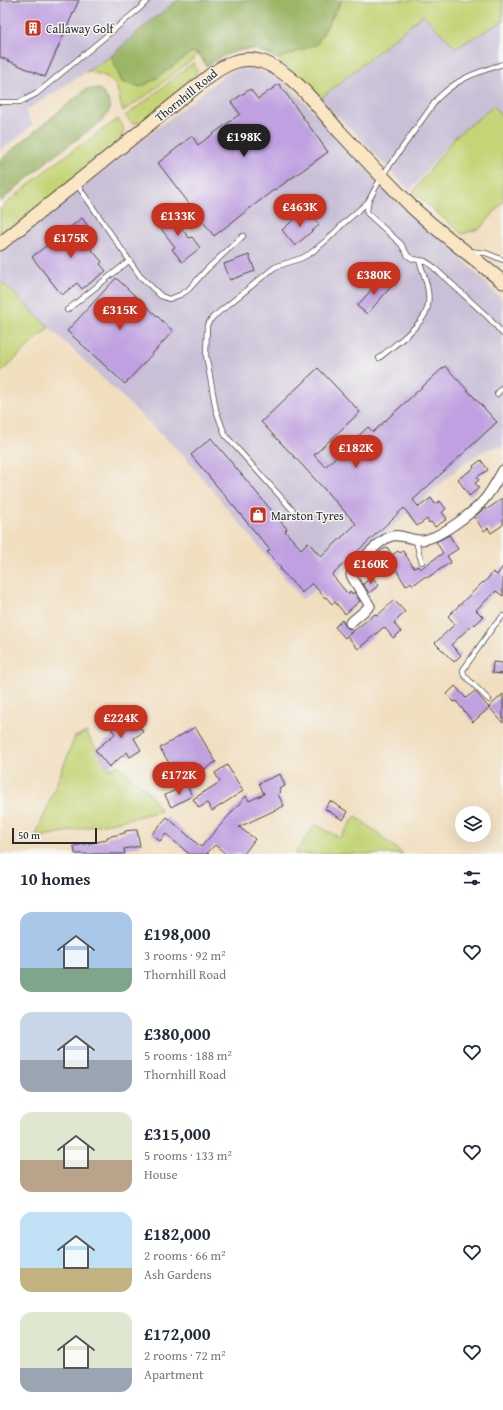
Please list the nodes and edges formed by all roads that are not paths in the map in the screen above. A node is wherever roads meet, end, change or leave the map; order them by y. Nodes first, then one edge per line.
1 (148, 0) edge
2 (503, 64) edge
3 (0, 102) edge
4 (382, 176) junction
5 (76, 183) junction
6 (368, 202) junction
7 (243, 236) dead end
8 (0, 244) edge
9 (460, 248) junction
10 (419, 260) junction
11 (503, 260) edge
12 (129, 261) junction
13 (503, 282) edge
14 (67, 310) dead end
15 (503, 334) edge
16 (379, 358) dead end
17 (503, 388) edge
18 (498, 394) dead end
19 (503, 470) edge
20 (298, 515) dead end
21 (416, 540) junction
22 (422, 562) dead end
23 (503, 616) edge
24 (350, 623) dead end
25 (489, 700) dead end

1 - 3 lane
2 - 4 lane
4 - 5 street, Thornhill Road
4 - 6 lane
4 - 9 street, Thornhill Road
5 - 8 street, Thornhill Road
5 - 12 lane
6 - 10 lane
6 - 20 lane
7 - 12 lane
9 - 11 lane
9 - 13 street, Thornhill Road
10 - 15 lane
10 - 16 lane
12 - 14 lane
17 - 18 lane
19 - 21 street
21 - 22 lane
21 - 24 street
23 - 25 lane

